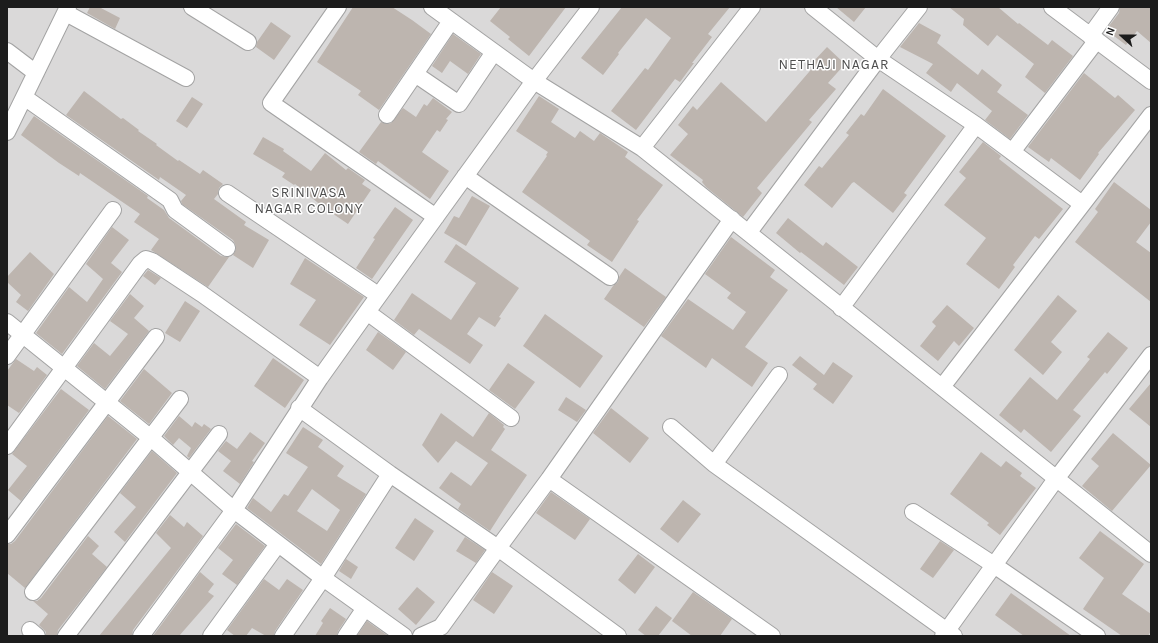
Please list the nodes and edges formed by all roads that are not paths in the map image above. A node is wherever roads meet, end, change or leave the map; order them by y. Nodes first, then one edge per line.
1 (192, 7) edge
2 (338, 7) edge
3 (432, 7) edge
4 (591, 7) edge
5 (752, 7) edge
6 (813, 7) edge
7 (919, 7) edge
8 (1052, 7) edge
9 (1111, 7) edge
10 (67, 10) edge
11 (451, 20) junction
12 (1094, 38) junction
13 (248, 42) dead end
14 (7, 51) edge
15 (494, 52) junction
16 (878, 59) junction
17 (36, 72) junction
18 (414, 74) junction
19 (186, 78) dead end
20 (1151, 81) edge
21 (534, 82) junction
22 (24, 97) junction
23 (387, 115) dead end
24 (1151, 115) edge
25 (976, 126) junction
26 (7, 132) edge
27 (642, 148) junction
28 (1012, 152) junction
29 (465, 176) junction
30 (226, 193) dead end
31 (1082, 204) junction
32 (113, 210) dead end
33 (436, 217) junction
34 (732, 219) junction
35 (749, 232) junction
36 (227, 248) dead end
37 (610, 277) dead end
38 (378, 296) junction
39 (841, 308) junction
40 (367, 312) junction
41 (7, 322) edge
42 (22, 335) junction
43 (156, 337) dead end
44 (1151, 355) edge
45 (7, 356) edge
46 (63, 368) junction
47 (779, 375) dead end
48 (320, 378) junction
49 (942, 387) junction
50 (180, 400) dead end
51 (107, 403) junction
52 (299, 408) junction
53 (511, 418) dead end
54 (671, 427) dead end
55 (219, 434) dead end
56 (151, 438) junction
57 (7, 446) edge
58 (714, 464) junction
59 (190, 472) junction
60 (390, 474) junction
61 (549, 479) junction
62 (1056, 479) junction
63 (234, 510) junction
64 (913, 512) dead end
65 (7, 535) edge
66 (278, 544) junction
67 (498, 548) junction
68 (1151, 554) edge
69 (994, 564) junction
70 (323, 578) junction
71 (32, 592) dead end
72 (365, 608) junction
73 (948, 634) edge
74 (66, 636) edge
75 (141, 636) edge
76 (210, 636) edge
77 (283, 636) edge
78 (346, 636) edge
79 (404, 636) edge
80 (421, 636) edge
81 (618, 636) edge
82 (772, 636) edge
83 (1097, 636) edge

1 - 13 street
2 - 33 street
3 - 11 street
4 - 21 street
5 - 27 street
6 - 16 street
7 - 16 street
8 - 12 street
9 - 12 street
10 - 17 street
10 - 19 street
11 - 15 street
11 - 18 street
12 - 20 street
12 - 28 street
14 - 17 street
15 - 18 street
15 - 21 street
16 - 25 street
16 - 35 street
17 - 22 street
18 - 23 street
21 - 27 street
21 - 29 street
22 - 26 street
22 - 36 street
24 - 31 street
25 - 28 street
25 - 39 street
27 - 34 street
28 - 31 street
29 - 33 street
29 - 37 street
30 - 38 street
31 - 49 street
32 - 42 street
33 - 38 street
34 - 35 street
34 - 61 street
35 - 39 street
38 - 40 street
39 - 49 street
40 - 48 street
40 - 53 street
41 - 42 street
42 - 45 street
42 - 46 street
43 - 51 street
44 - 62 street
46 - 48 street
46 - 51 street
46 - 57 street
47 - 58 street
48 - 52 street
49 - 62 street
50 - 56 street
51 - 56 street
51 - 65 street
52 - 60 street
52 - 63 street
54 - 58 street
55 - 59 street
56 - 59 street
56 - 71 street
58 - 73 street
59 - 63 street
59 - 74 street
60 - 67 street
60 - 70 street
61 - 67 street
61 - 82 street
62 - 68 street
62 - 69 street
63 - 66 street
63 - 75 street
64 - 69 street
66 - 70 street
66 - 76 street
67 - 80 street
67 - 81 street
69 - 73 street
69 - 83 street
70 - 72 street
70 - 77 street
72 - 78 street
72 - 79 street

